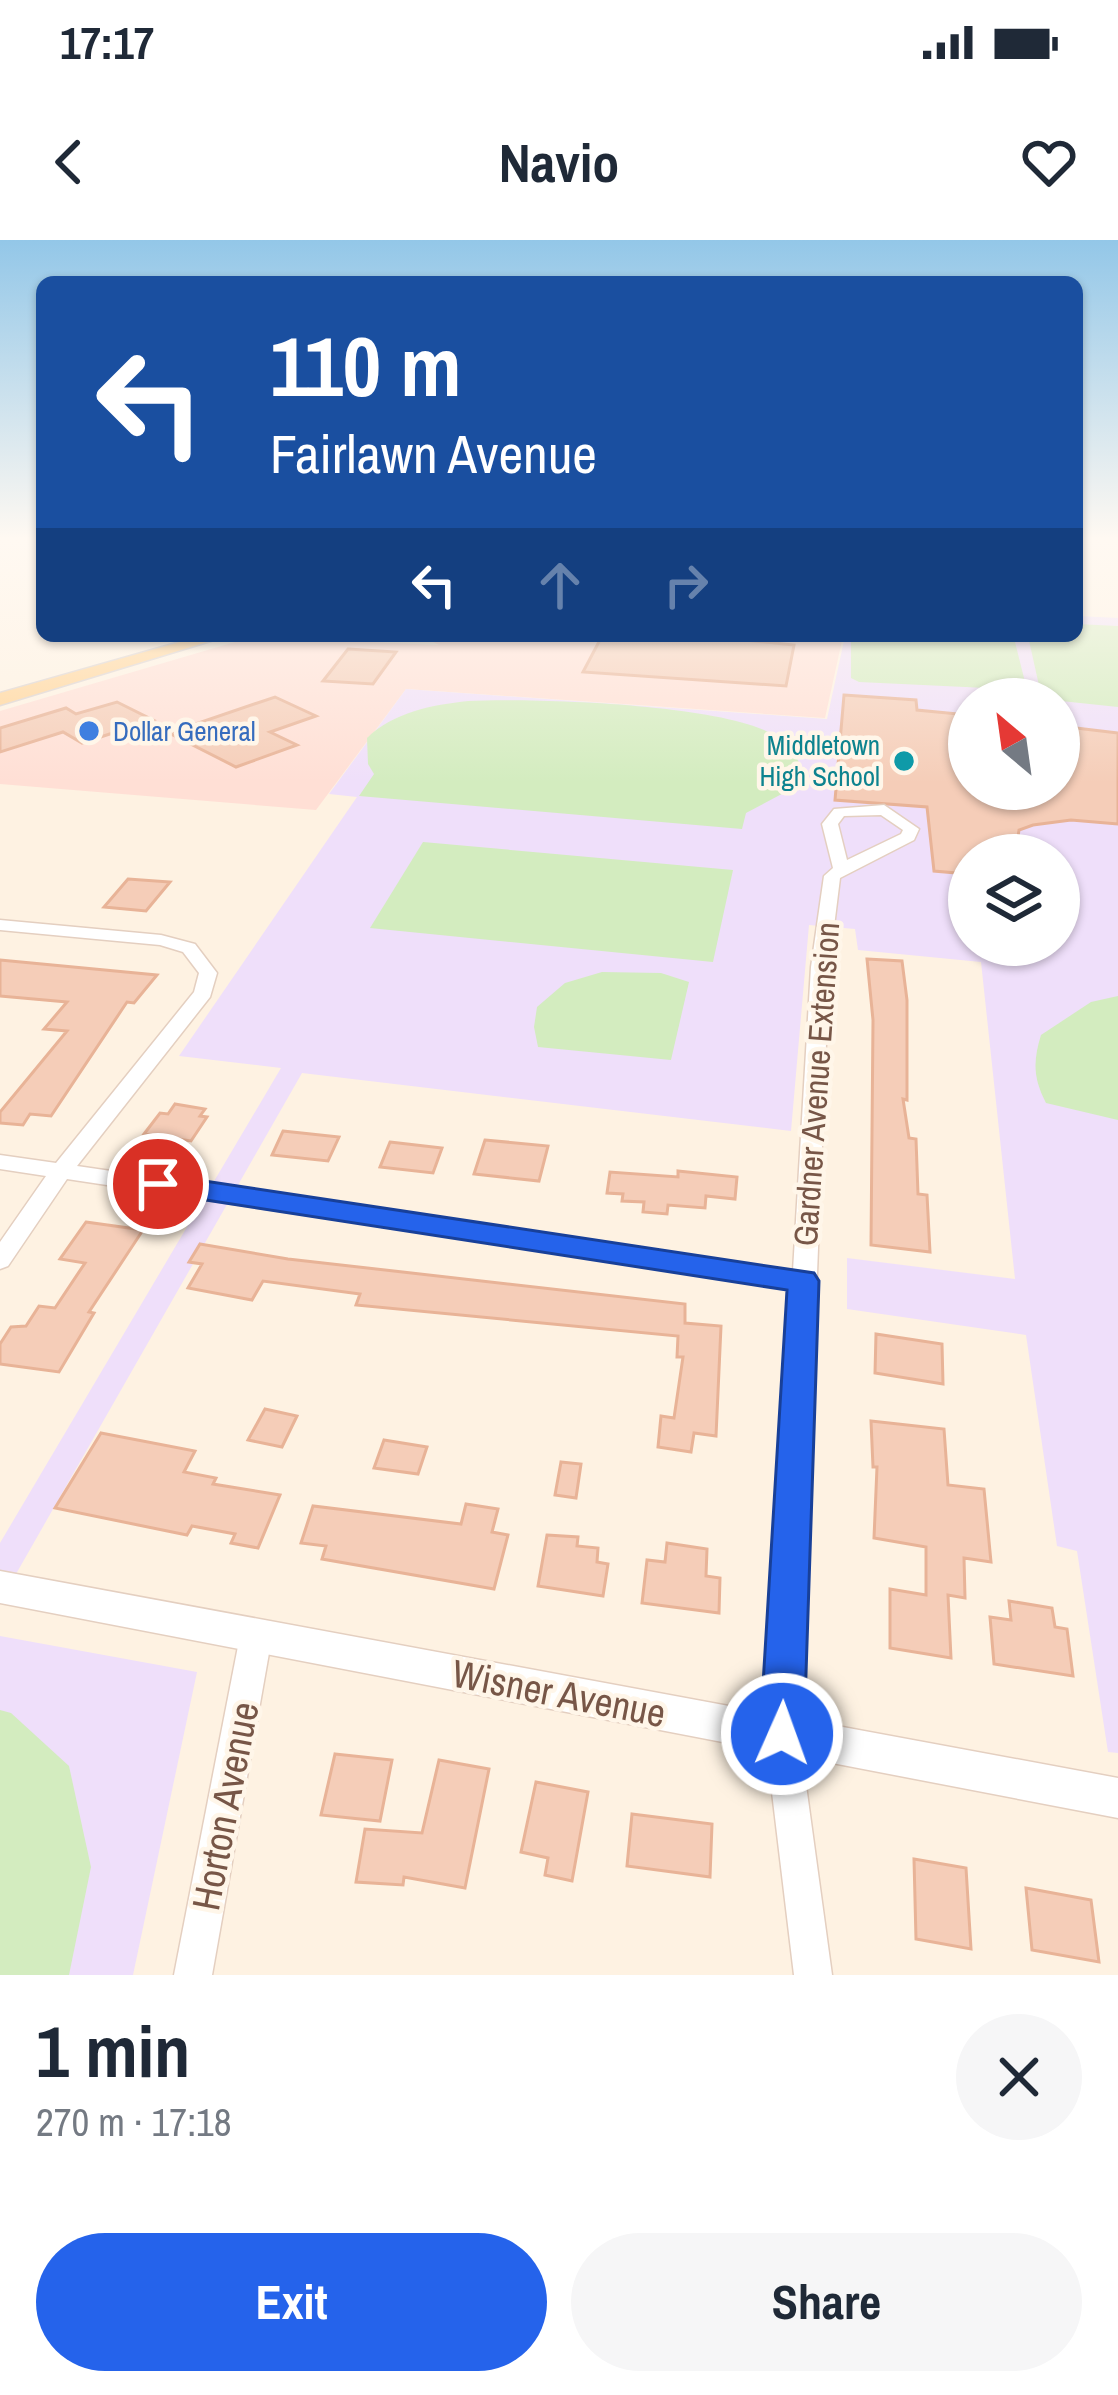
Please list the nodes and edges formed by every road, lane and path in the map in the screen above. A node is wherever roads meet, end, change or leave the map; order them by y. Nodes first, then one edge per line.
1 (198, 642) edge
2 (0, 699) edge
3 (841, 869) dead end
4 (0, 925) edge
5 (0, 1162) edge
6 (64, 1169) junction
7 (0, 1260) edge
8 (803, 1281) junction
9 (0, 1587) edge
10 (256, 1636) junction
11 (782, 1734) junction
12 (1118, 1798) edge
13 (193, 1975) edge
14 (813, 1975) edge

1 - 2 main road
3 - 8 street, Gardner Avenue Extension
4 - 6 street
5 - 6 street
6 - 7 street
6 - 8 street
8 - 11 street, Gardner Avenue Extension
9 - 10 street, Wisner Avenue
10 - 11 street, Wisner Avenue
10 - 13 street, Horton Avenue
11 - 12 street, Wisner Avenue
11 - 14 street, Gardner Avenue Extension

